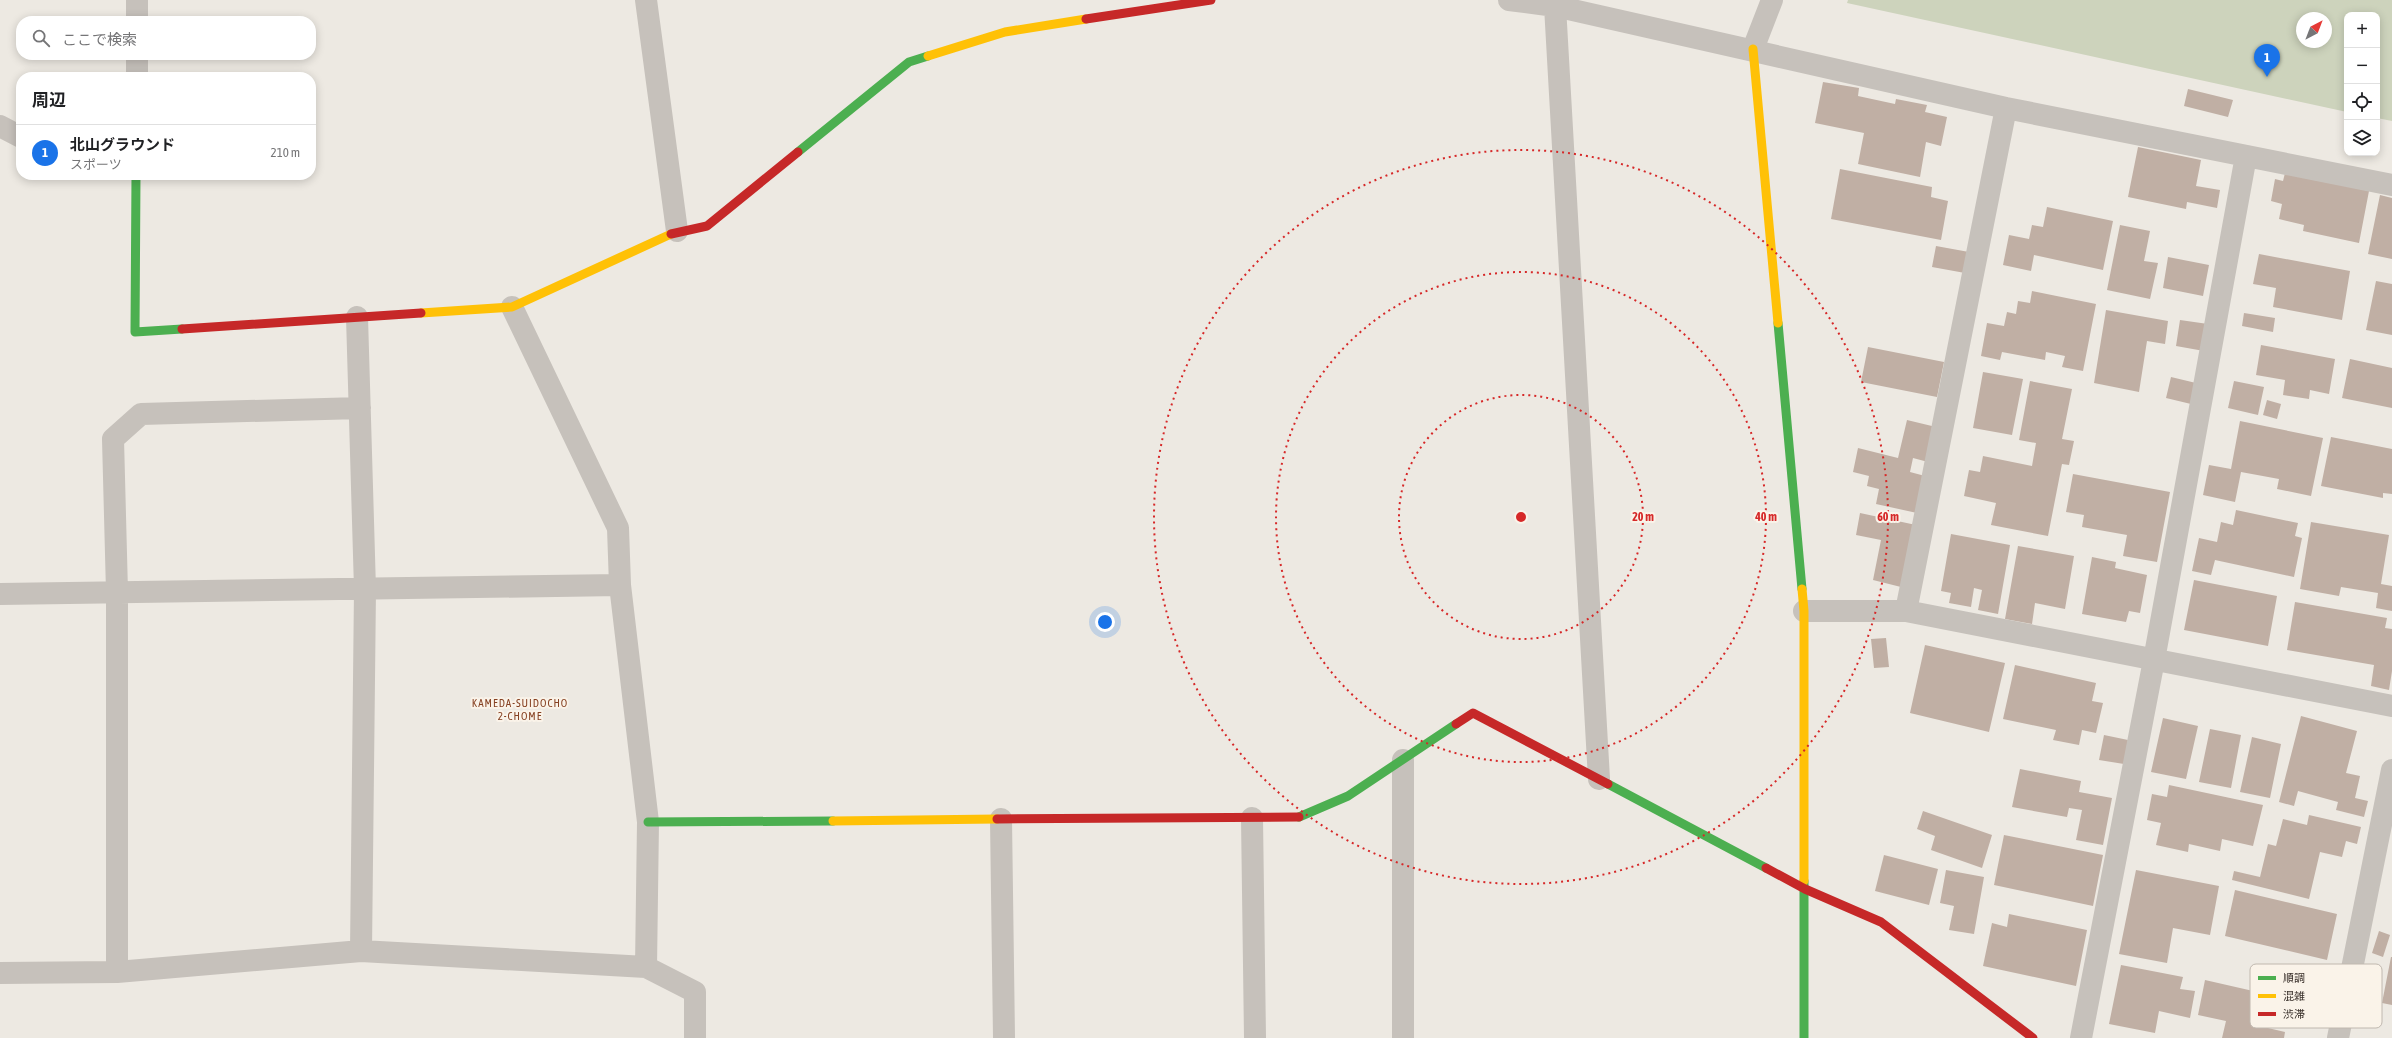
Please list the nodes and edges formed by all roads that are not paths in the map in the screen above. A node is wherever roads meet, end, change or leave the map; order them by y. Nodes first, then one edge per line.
1 (138, 0) edge
2 (646, 0) edge
3 (1211, 0) edge
4 (1509, 0) edge
5 (1772, 0) edge
6 (1554, 6) junction
7 (137, 16) edge
8 (1753, 49) junction
9 (137, 60) edge
10 (137, 72) edge
11 (2006, 108) junction
12 (0, 126) edge
13 (16, 134) edge
14 (2246, 156) junction
15 (136, 180) edge
16 (2392, 185) edge
17 (678, 231) junction
18 (512, 307) junction
19 (358, 317) junction
20 (360, 408) junction
21 (620, 586) junction
22 (365, 589) junction
23 (116, 592) junction
24 (0, 594) edge
25 (1804, 611) junction
26 (1906, 612) junction
27 (2154, 660) junction
28 (2392, 706) edge
29 (1403, 760) junction
30 (2392, 770) edge
31 (1598, 780) junction
32 (1252, 818) junction
33 (1001, 819) junction
34 (648, 822) junction
35 (1805, 889) junction
36 (361, 951) junction
37 (2353, 964) edge
38 (646, 968) junction
39 (117, 972) junction
40 (0, 973) edge
41 (2340, 1028) edge
42 (695, 1038) edge
43 (1004, 1038) edge
44 (1255, 1038) edge
45 (1403, 1038) edge
46 (1804, 1038) edge
47 (2034, 1038) edge
48 (2081, 1038) edge
49 (2338, 1038) edge

1 - 7 street
2 - 17 street
3 - 17 street
4 - 6 street
5 - 8 street
6 - 8 street
6 - 31 street
8 - 11 street
8 - 25 street
9 - 10 street
11 - 14 street
11 - 26 street
12 - 13 street
14 - 16 street
14 - 27 street
15 - 19 street
17 - 18 street
18 - 19 street
18 - 21 street
19 - 20 street
20 - 22 street
20 - 23 street
21 - 22 street
21 - 34 street
22 - 23 street
22 - 36 street
23 - 24 street
23 - 39 street
25 - 26 street
25 - 35 street
26 - 27 street
27 - 28 street
27 - 48 street
29 - 31 street
29 - 32 street
29 - 45 street
30 - 37 street
31 - 35 street
32 - 33 street
32 - 44 street
33 - 34 street
33 - 43 street
34 - 38 street
35 - 46 street
35 - 47 street
36 - 38 street
36 - 39 street
38 - 42 street
39 - 40 street
41 - 49 street

